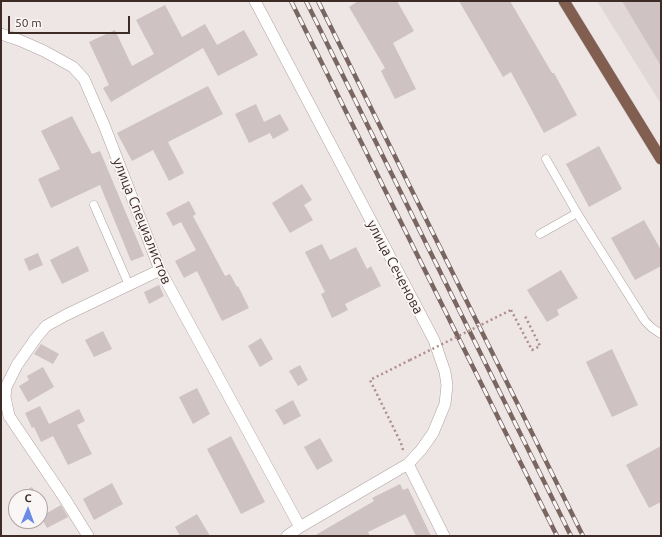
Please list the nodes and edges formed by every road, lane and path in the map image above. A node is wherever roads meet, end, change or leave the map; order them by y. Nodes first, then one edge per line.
1 (255, 1) edge
2 (564, 1) edge
3 (1, 34) edge
4 (546, 159) dead end
5 (661, 159) edge
6 (94, 205) dead end
7 (577, 213) junction
8 (540, 234) dead end
9 (160, 270) junction
10 (129, 285) junction
11 (524, 314) dead end
12 (661, 334) edge
13 (3, 398) edge
14 (401, 443) dead end
15 (408, 464) junction
16 (300, 527) junction
17 (88, 536) edge
18 (287, 536) edge
19 (444, 536) edge

1 - 15 street, улица Сеченова
2 - 5 highway
3 - 9 street, улица Специалистов
4 - 7 lane
6 - 10 lane
7 - 8 lane
7 - 12 lane
9 - 10 street
9 - 16 street, улица Специалистов
10 - 13 street
11 - 14 path, bridge
13 - 17 street
15 - 16 street, улица Сеченова
15 - 19 street
16 - 18 street, улица Сеченова

